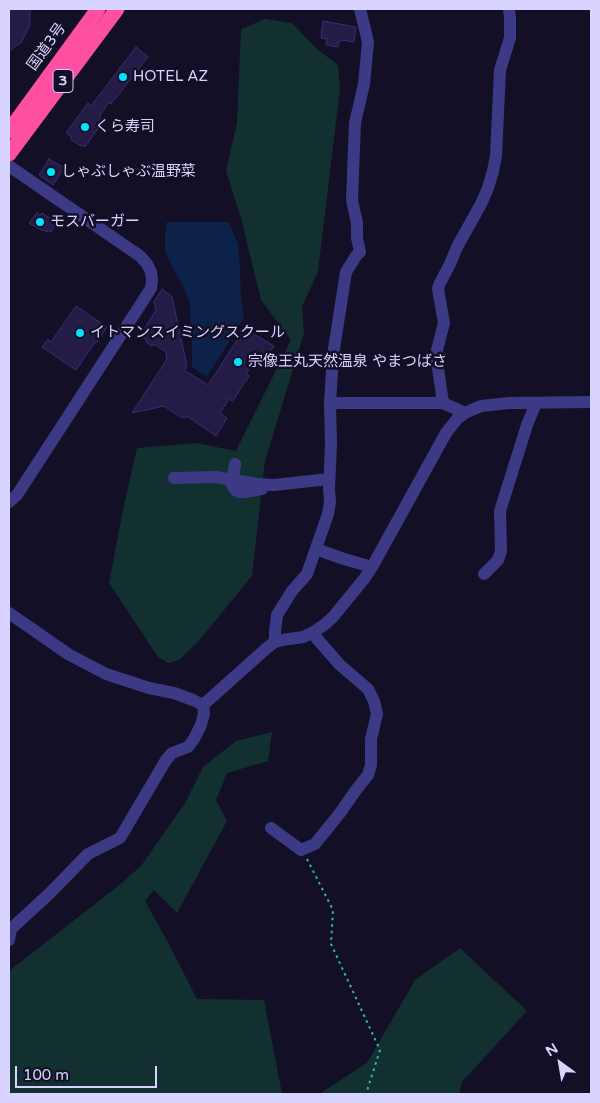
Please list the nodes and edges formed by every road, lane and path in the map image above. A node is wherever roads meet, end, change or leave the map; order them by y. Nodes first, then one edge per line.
1 (98, 9) edge
2 (117, 9) edge
3 (360, 9) edge
4 (509, 9) edge
5 (9, 131) edge
6 (9, 154) edge
7 (9, 166) edge
8 (591, 402) edge
9 (330, 403) junction
10 (443, 403) junction
11 (536, 403) junction
12 (465, 413) junction
13 (234, 464) dead end
14 (174, 478) dead end
15 (329, 478) junction
16 (232, 480) junction
17 (9, 502) edge
18 (316, 549) junction
19 (372, 567) junction
20 (484, 574) dead end
21 (9, 613) edge
22 (312, 633) junction
23 (275, 642) junction
24 (203, 705) junction
25 (271, 828) dead end
26 (302, 850) junction
27 (9, 940) edge
28 (366, 1094) edge

1 - 5 highway, 国道3号 / 3
2 - 6 highway, 3
3 - 9 street
4 - 10 street
7 - 17 street
8 - 11 street
9 - 10 street
9 - 15 street
10 - 12 street
11 - 12 street
11 - 20 street
12 - 19 street
13 - 16 street
14 - 16 street
15 - 16 street
15 - 18 street
18 - 19 street
18 - 23 street
19 - 22 street
21 - 24 street
22 - 23 street
22 - 26 street
23 - 24 street
24 - 27 street
25 - 26 street
26 - 28 path

